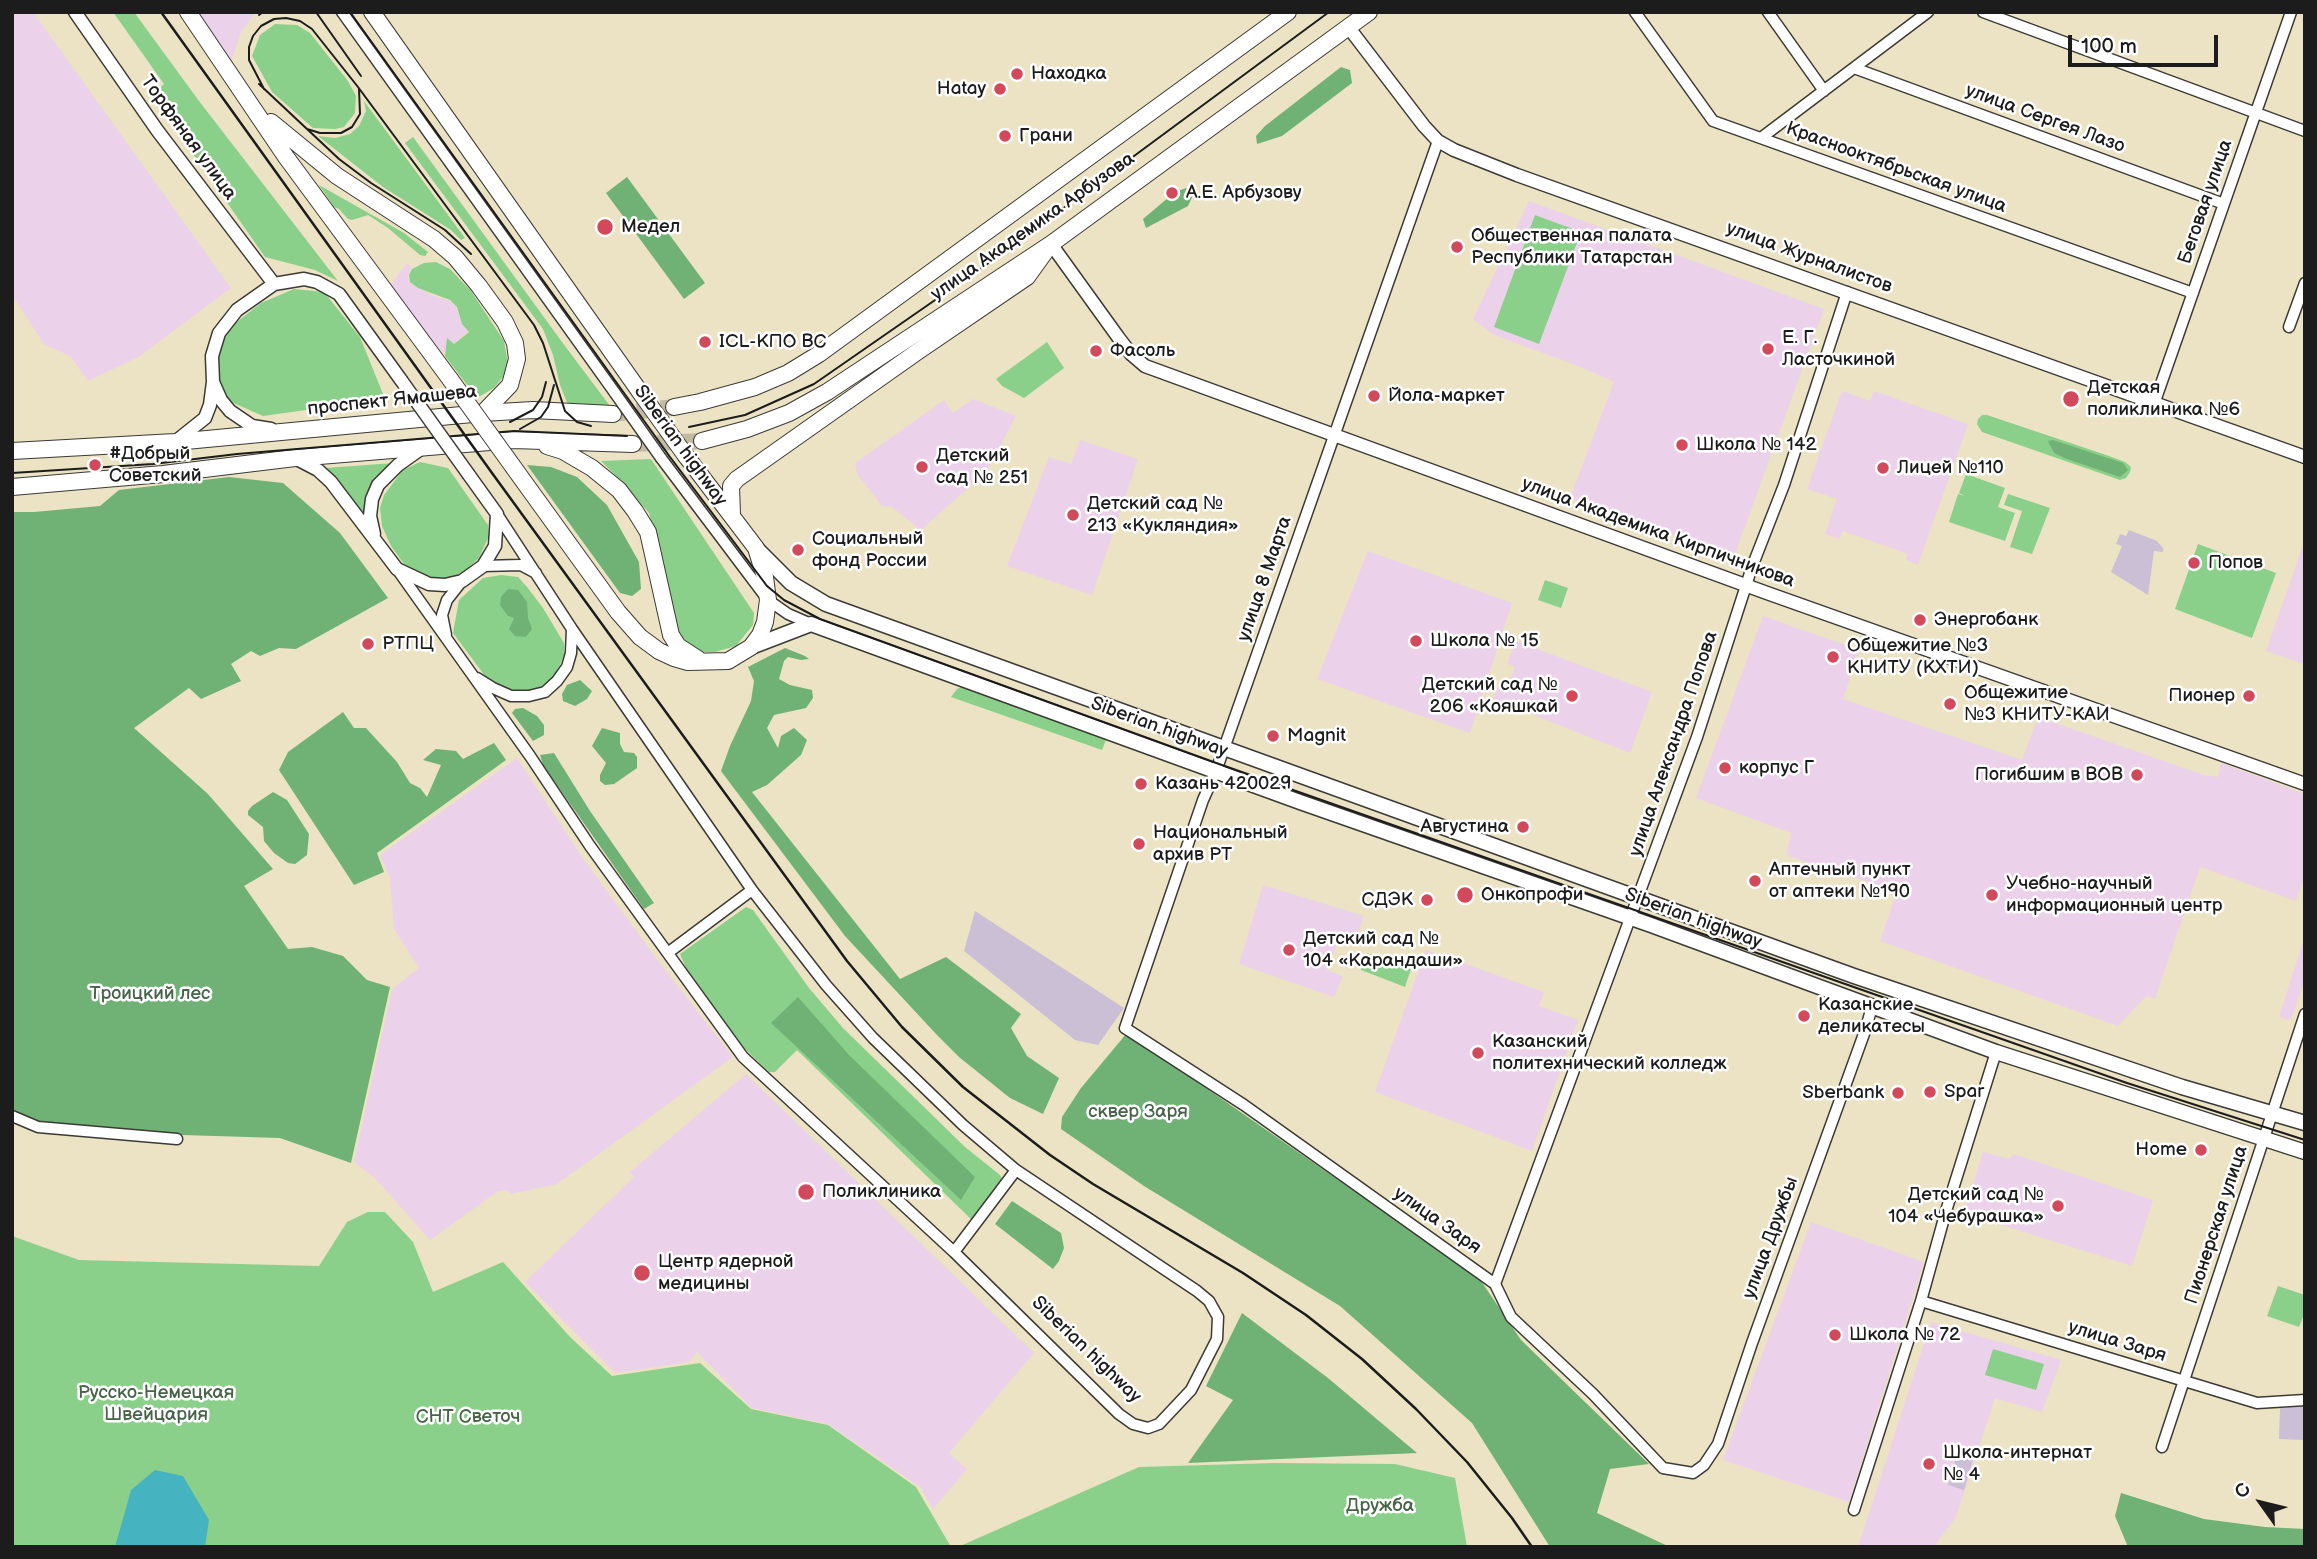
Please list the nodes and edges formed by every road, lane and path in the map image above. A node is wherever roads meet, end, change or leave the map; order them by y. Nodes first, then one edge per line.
1 (75, 12) edge
2 (188, 12) edge
3 (342, 12) edge
4 (372, 12) edge
5 (1288, 12) edge
6 (1369, 12) edge
7 (1635, 12) edge
8 (1768, 12) edge
9 (1928, 12) edge
10 (1983, 12) edge
11 (2291, 12) edge
12 (1349, 28) junction
13 (1854, 68) junction
14 (1824, 90) junction
15 (248, 102) junction
16 (2256, 113) junction
17 (2305, 131) edge
18 (1761, 138) junction
19 (1438, 141) junction
20 (2224, 204) junction
21 (1051, 244) junction
22 (2305, 283) edge
23 (274, 284) junction
24 (1847, 292) junction
25 (2193, 293) junction
26 (2289, 327) dead end
27 (213, 382) junction
28 (2154, 404) junction
29 (674, 407) tunnel mouth
30 (482, 413) junction
31 (613, 414) tunnel mouth
32 (292, 431) junction
33 (1334, 436) junction
34 (514, 440) junction
35 (702, 441) tunnel mouth
36 (175, 442) junction
37 (633, 444) tunnel mouth
38 (423, 448) junction
39 (12, 451) edge
40 (2305, 457) edge
41 (295, 458) junction
42 (12, 487) edge
43 (497, 513) junction
44 (732, 516) junction
45 (379, 543) junction
46 (756, 548) junction
47 (483, 566) junction
48 (397, 569) junction
49 (539, 575) junction
50 (462, 581) junction
51 (1746, 585) junction
52 (768, 600) junction
53 (811, 624) junction
54 (572, 629) junction
55 (446, 638) junction
56 (751, 647) junction
57 (705, 663) junction
58 (472, 675) junction
59 (1225, 746) junction
60 (1216, 771) junction
61 (2305, 784) edge
62 (752, 890) junction
63 (1639, 898) junction
64 (1632, 918) junction
65 (668, 952) junction
66 (1872, 1007) junction
67 (2305, 1014) edge
68 (1125, 1028) joint
69 (1996, 1052) junction
70 (2272, 1113) junction
71 (12, 1116) edge
72 (2305, 1123) edge
73 (177, 1139) dead end
74 (2263, 1140) junction
75 (2305, 1152) edge
76 (1016, 1170) junction
77 (954, 1252) junction
78 (1495, 1284) junction
79 (1921, 1301) junction
80 (2184, 1381) junction
81 (2305, 1400) edge
82 (2162, 1447) dead end
83 (1693, 1473) joint
84 (1854, 1510) dead end

1 - 23 street, Торфяная улица
2 - 15 main road
3 - 52 street, Siberian highway, bridge
4 - 44 main road, Siberian highway, bridge
5 - 29 main road, улица Академика Арбузова
6 - 12 main road, улица Академика Арбузова
7 - 18 street, Краснооктябрьская улица
8 - 14 street
9 - 13 street
10 - 16 street
11 - 16 street, Беговая улица
12 - 19 street, улица Журналистов
12 - 21 main road, улица Академика Арбузова
13 - 14 street
13 - 20 street, улица Сергея Лазо
14 - 18 street
15 - 30 main road
15 - 57 main road, bridge
16 - 17 street
16 - 20 street, Беговая улица
18 - 25 street, Краснооктябрьская улица
19 - 24 street, улица Журналистов
19 - 33 street, улица 8 Марта
20 - 25 street, Беговая улица
21 - 33 street, улица Академика Кирпичникова
21 - 35 main road, улица Академика Арбузова
21 - 44 main road
22 - 26 street
23 - 27 street
23 - 43 street, bridge
24 - 28 street, улица Журналистов
24 - 51 street, улица Александра Попова
25 - 28 street, Беговая улица
27 - 32 street
27 - 36 street
28 - 40 street, улица Журналистов
30 - 31 main road, проспект Ямашева
30 - 32 main road, проспект Ямашева
32 - 36 main road, проспект Ямашева
33 - 51 street, улица Академика Кирпичникова
33 - 59 street, улица 8 Марта
34 - 37 main road
34 - 38 main road
34 - 57 main road
36 - 39 main road, проспект Ямашева
38 - 41 main road
38 - 45 street
41 - 42 main road
41 - 45 street
43 - 47 street
43 - 49 street, Siberian highway
44 - 46 main road, Siberian highway
45 - 48 street, Siberian highway
46 - 52 main road
46 - 59 main road, Siberian highway
47 - 49 street
47 - 50 street
48 - 50 street
48 - 55 street, Siberian highway
49 - 54 street, Siberian highway
50 - 55 street
51 - 61 street, улица Академика Кирпичникова
51 - 63 street, улица Александра Попова
52 - 53 street, Siberian highway
52 - 56 main road
53 - 56 main road
53 - 60 main road, Siberian highway
54 - 58 street
54 - 62 street, Siberian highway
55 - 58 street, Siberian highway
56 - 57 main road
58 - 65 street, Siberian highway
59 - 60 street, улица 8 Марта
59 - 63 main road, Siberian highway
60 - 64 main road, Siberian highway
60 - 68 street, улица 8 Марта
62 - 65 street
62 - 76 street, Siberian highway
63 - 64 street, улица Александра Попова
63 - 70 main road, Siberian highway
64 - 66 main road, Siberian highway
64 - 78 street, улица Александра Попова
65 - 77 street, Siberian highway
66 - 69 main road, Siberian highway
66 - 83 street, улица Дружбы
67 - 70 street, Пионерская улица
68 - 78 street, улица Заря
69 - 74 main road, Siberian highway
69 - 79 street
70 - 72 main road, Siberian highway
70 - 74 street, Пионерская улица
71 - 73 street
74 - 75 main road, Siberian highway
74 - 80 street, Пионерская улица
76 - 77 street
76 - 77 street, Siberian highway
78 - 83 street, улица Заря
79 - 80 street, улица Заря
79 - 84 street
80 - 81 street, улица Заря
80 - 82 street, Пионерская улица

